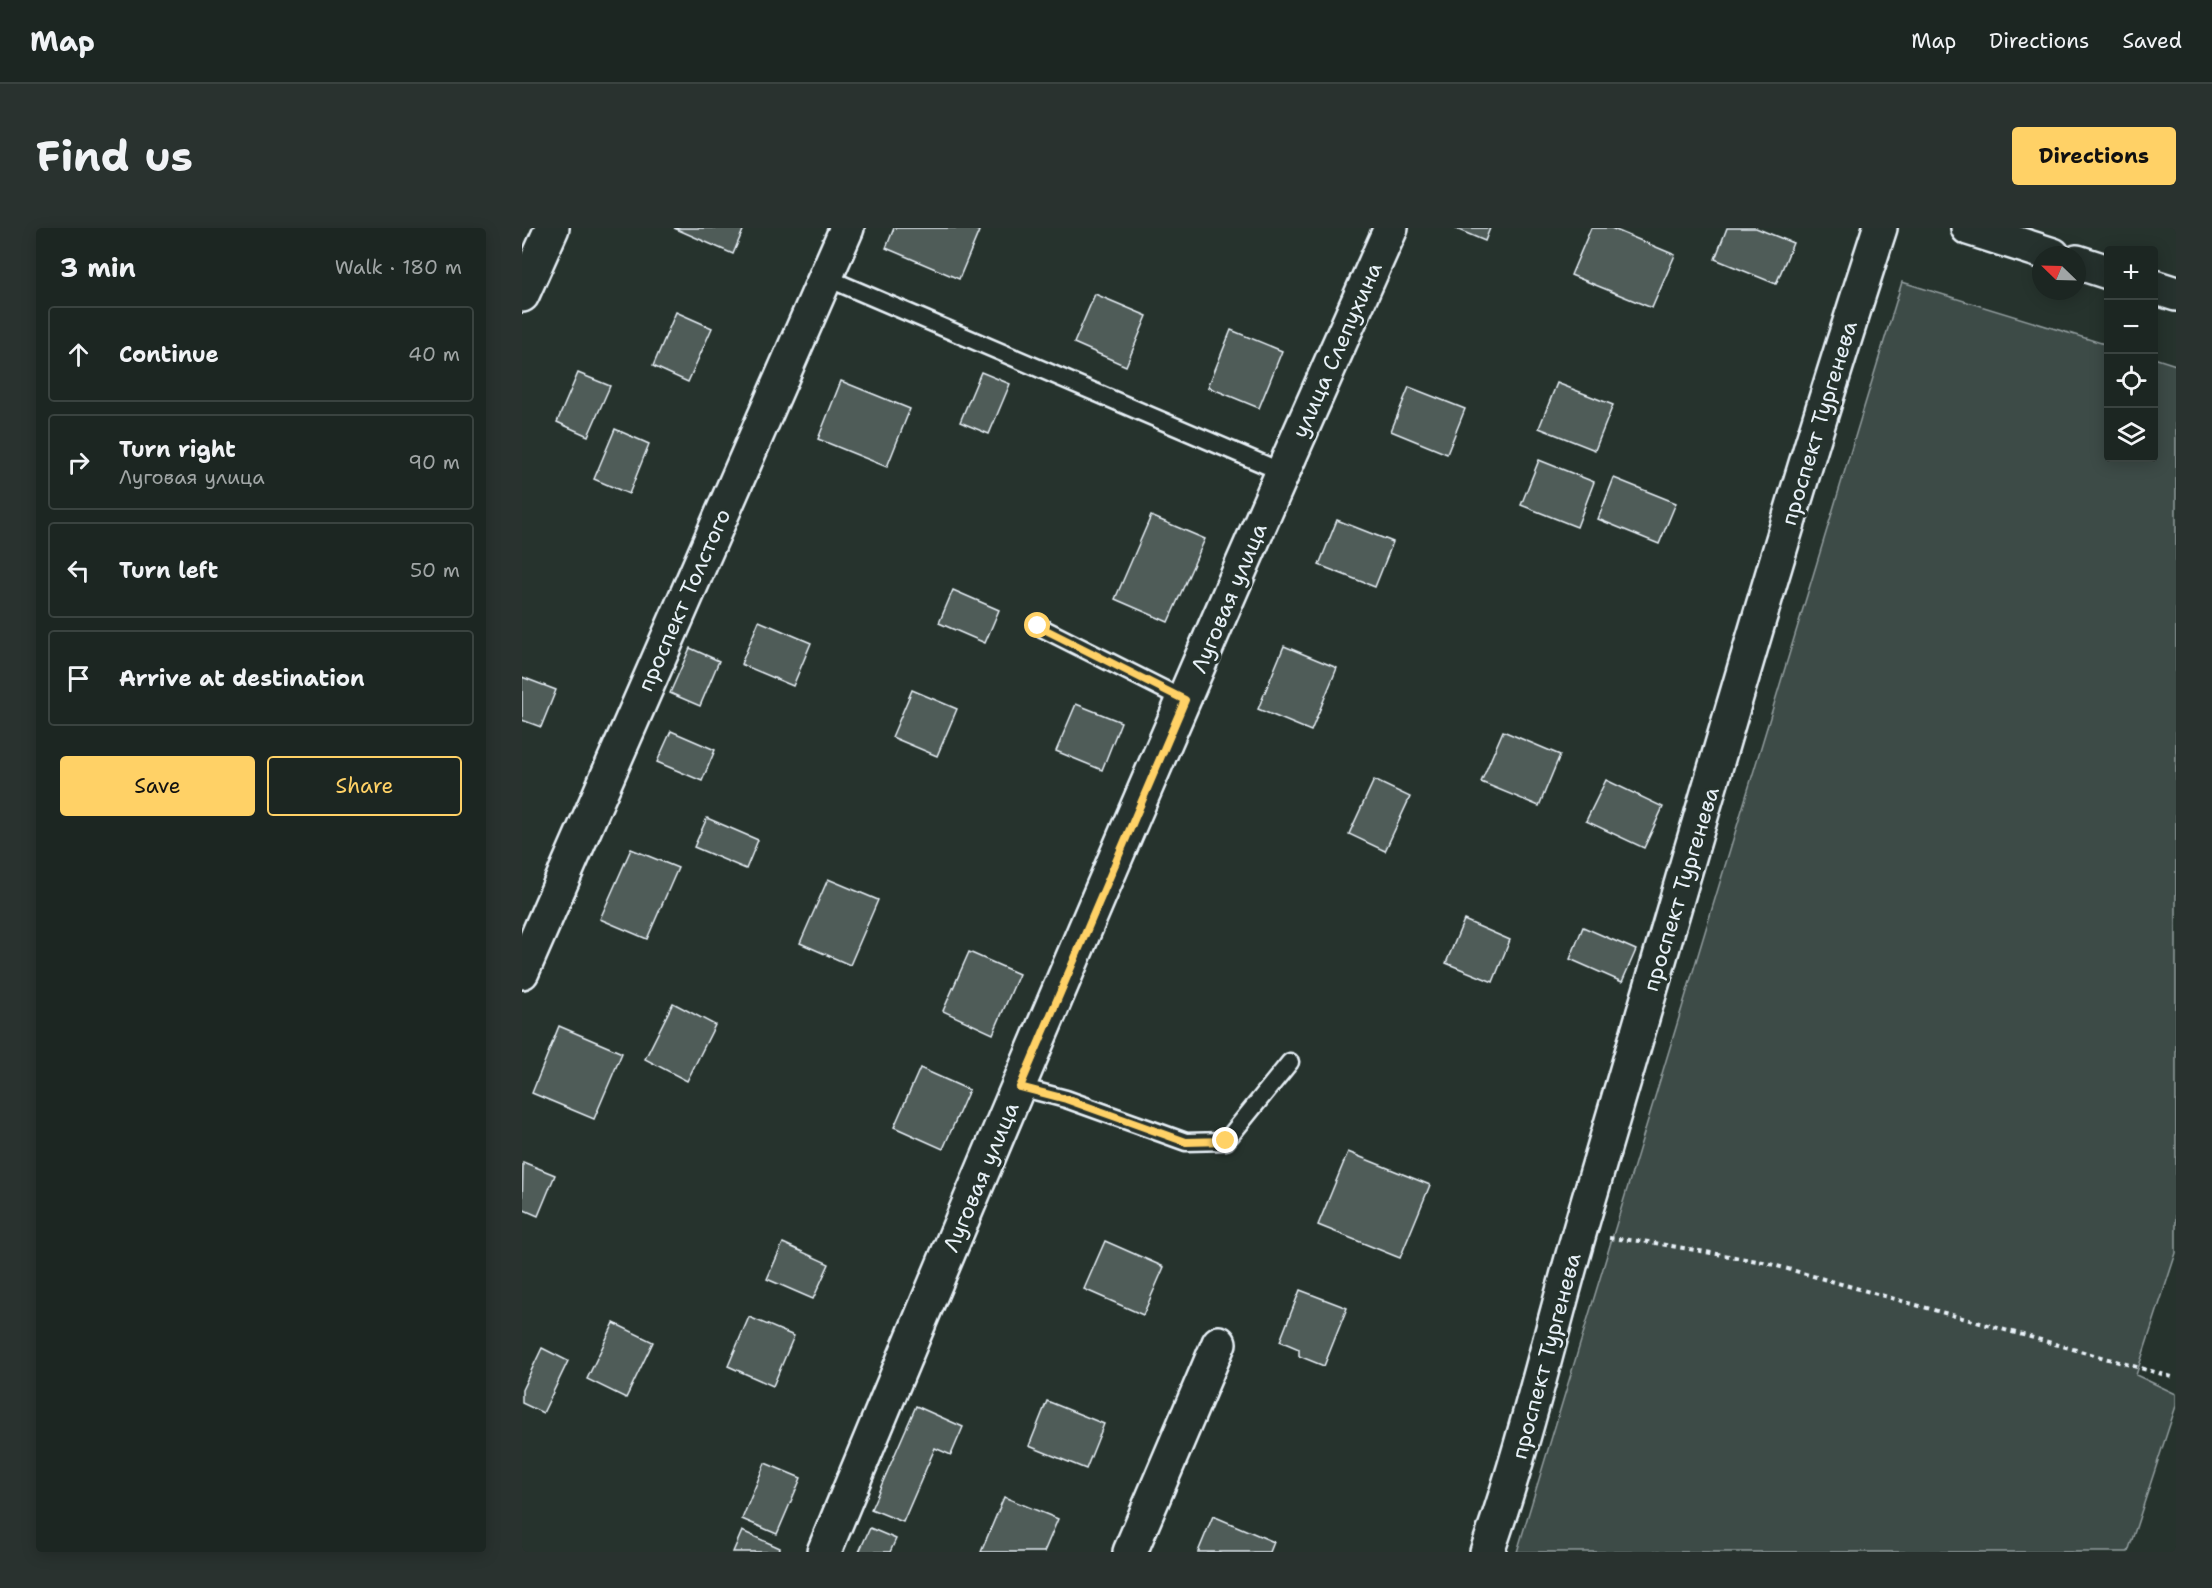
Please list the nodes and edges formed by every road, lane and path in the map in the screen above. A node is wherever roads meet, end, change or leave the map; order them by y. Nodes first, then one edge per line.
1 (552, 228) edge
2 (847, 228) edge
3 (1391, 228) edge
4 (1880, 228) edge
5 (1968, 228) edge
6 (2032, 248) edge
7 (2086, 265) edge
8 (2104, 270) edge
9 (825, 276) junction
10 (2158, 288) edge
11 (2176, 294) edge
12 (522, 295) edge
13 (1282, 472) junction
14 (1038, 626) dead end
15 (1185, 700) junction
16 (522, 972) edge
17 (1290, 1062) dead end
18 (1020, 1087) junction
19 (1578, 1235) junction
20 (1219, 1343) dead end
21 (2176, 1378) edge
22 (824, 1552) edge
23 (1130, 1552) edge
24 (1488, 1552) edge

1 - 12 street
2 - 9 street, проспект Толстого
3 - 13 street, улица Слепухина
4 - 19 street, проспект Тургенева
5 - 6 street
7 - 8 street
9 - 13 lane
9 - 16 street, проспект Толстого
10 - 11 street
13 - 15 street, Луговая улица
14 - 15 lane
15 - 18 street, Луговая улица
17 - 18 lane
18 - 22 street, Луговая улица
19 - 21 path
19 - 24 street, проспект Тургенева
20 - 23 street

